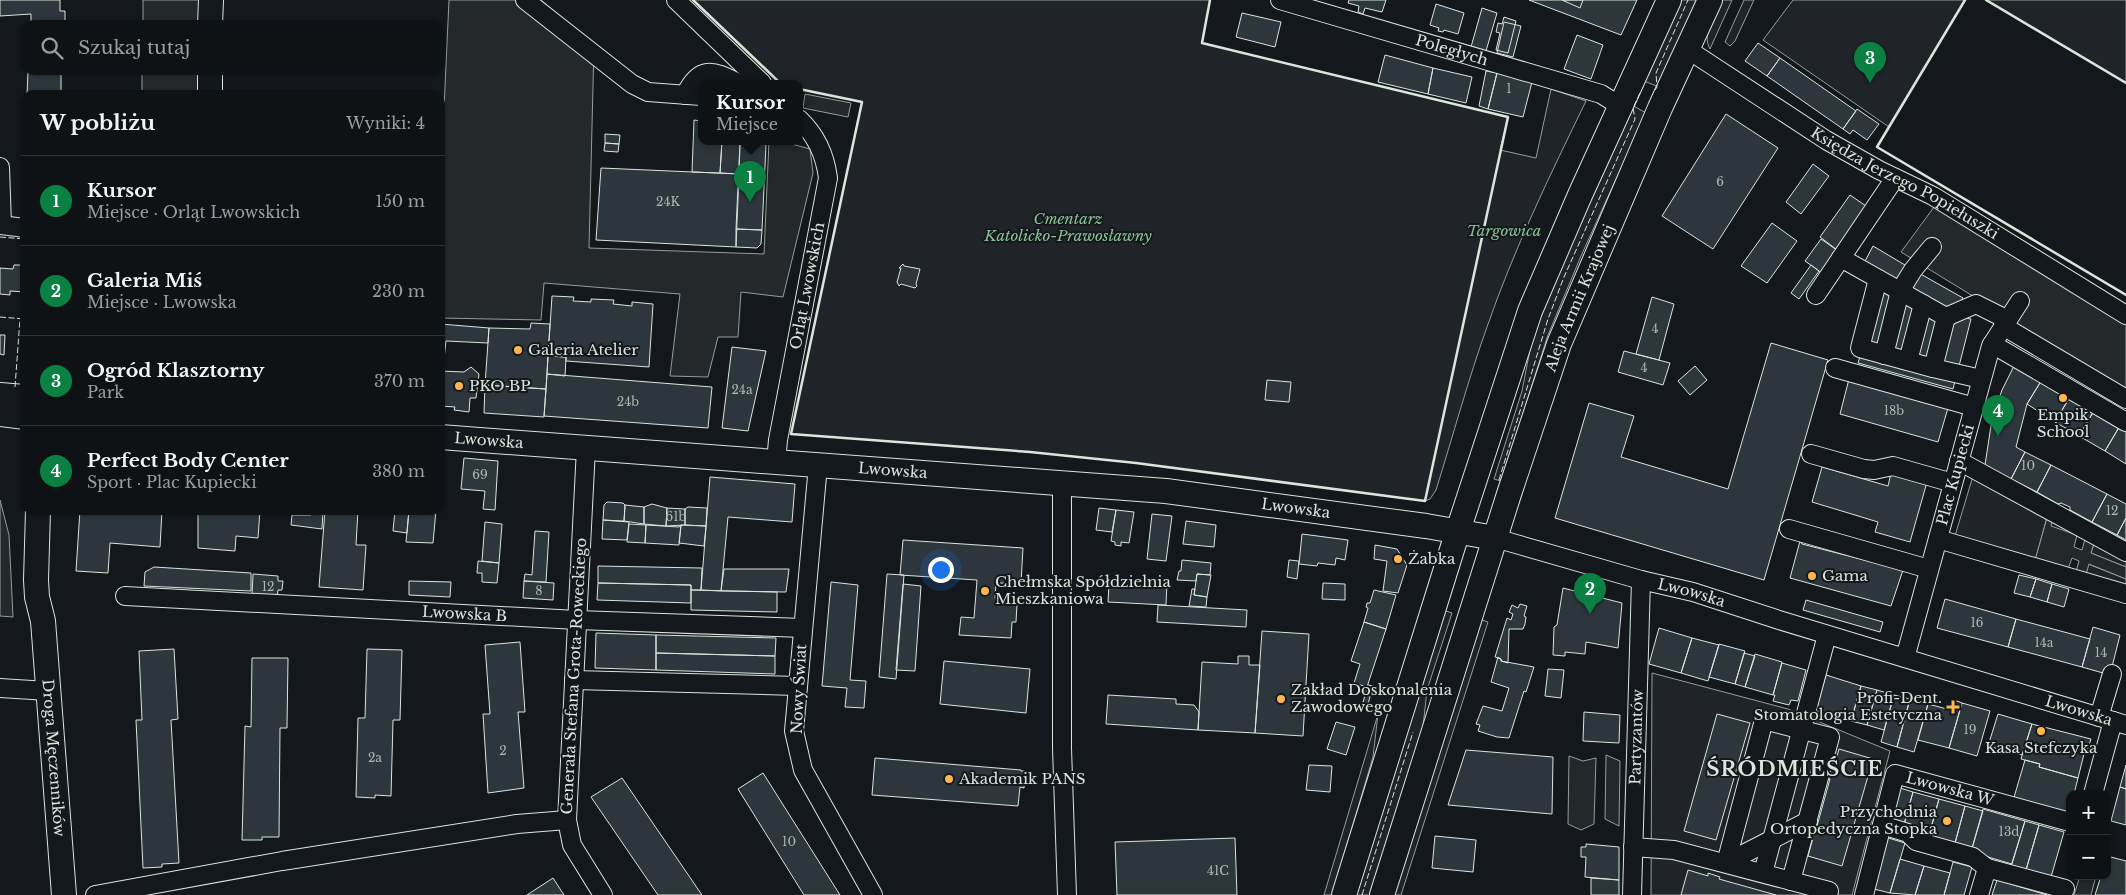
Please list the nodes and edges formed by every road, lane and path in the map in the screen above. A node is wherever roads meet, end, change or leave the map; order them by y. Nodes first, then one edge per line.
1 (211, 0) edge
2 (525, 0) edge
3 (676, 0) edge
4 (1280, 0) edge
5 (1669, 0) edge
6 (1710, 0) edge
7 (210, 20) edge
8 (1687, 49) junction
9 (210, 75) edge
10 (733, 80) edge
11 (759, 80) edge
12 (210, 90) edge
13 (693, 96) edge
14 (1620, 106) junction
15 (803, 123) edge
16 (0, 167) edge
17 (1895, 178) junction
18 (1, 225) edge
19 (20, 227) edge
20 (1932, 247) dead end
21 (1841, 258) junction
22 (1878, 279) junction
23 (1900, 292) junction
24 (1816, 295) dead end
25 (2020, 301) dead end
26 (1923, 304) junction
27 (2126, 315) edge
28 (1946, 317) junction
29 (2006, 323) junction
30 (1992, 344) junction
31 (1884, 355) junction
32 (1908, 361) junction
33 (1835, 368) dead end
34 (1933, 368) junction
35 (2084, 374) junction
36 (1981, 379) junction
37 (2074, 392) junction
38 (0, 395) edge
39 (20, 397) edge
40 (2126, 400) edge
41 (1974, 407) junction
42 (0, 414) edge
43 (20, 416) edge
44 (2126, 422) edge
45 (445, 437) edge
46 (586, 448) junction
47 (1811, 454) dead end
48 (1959, 461) junction
49 (776, 462) junction
50 (818, 465) junction
51 (1062, 482) junction
52 (1953, 483) junction
53 (38, 515) edge
54 (54, 515) edge
55 (1789, 529) dead end
56 (1458, 531) junction
57 (1495, 538) junction
58 (1938, 539) junction
59 (2126, 552) edge
60 (1929, 569) junction
61 (1641, 580) junction
62 (2126, 594) edge
63 (125, 596) dead end
64 (576, 620) junction
65 (43, 621) junction
66 (803, 628) junction
67 (1826, 635) junction
68 (1905, 658) junction
69 (2112, 674) dead end
70 (574, 680) junction
71 (797, 686) junction
72 (0, 688) edge
73 (48, 691) junction
74 (2113, 721) edge
75 (1801, 729) junction
76 (2094, 790) edge
77 (567, 820) junction
78 (1808, 821) junction
79 (2066, 821) edge
80 (1882, 825) junction
81 (1772, 839) junction
82 (1633, 847) junction
83 (1726, 863) junction
84 (1987, 868) junction
85 (1762, 873) junction
86 (1792, 881) junction
87 (2066, 886) edge
88 (64, 895) edge
89 (95, 895) edge
90 (603, 895) edge
91 (873, 895) edge
92 (1067, 895) edge
93 (1344, 895) edge
94 (1382, 895) edge
95 (1632, 895) edge
96 (1828, 895) edge
97 (1864, 895) edge
98 (1979, 895) edge

1 - 7 main road
2 - 13 street
3 - 11 street
4 - 14 street, Poległych
5 - 14 main road
6 - 8 main road, Aleja Armii Krajowej
8 - 17 street, Księdza Jerzego Popiełuszki
8 - 57 main road, Aleja Armii Krajowej
9 - 12 main road
10 - 13 street
14 - 56 main road
15 - 49 street, Orląt Lwowskich
16 - 18 street
17 - 21 street
17 - 27 street, Księdza Jerzego Popiełuszki
18 - 19 street
20 - 23 street
21 - 22 street
21 - 24 street
22 - 23 street
22 - 31 street
23 - 26 street
23 - 31 street
25 - 29 street, Plac Kupiecki
26 - 28 street
26 - 32 street
28 - 29 street
28 - 34 street
29 - 30 street, Plac Kupiecki
29 - 35 street
30 - 36 street, Plac Kupiecki
30 - 37 street
31 - 32 street
32 - 34 street
33 - 41 street
34 - 36 street
35 - 37 street
35 - 40 street
36 - 41 street, Plac Kupiecki
37 - 44 street
38 - 39 main road
41 - 48 street, Plac Kupiecki
42 - 43 main road
45 - 46 main road, Lwowska
46 - 49 main road, Lwowska
46 - 64 street, Generała Stefana Grota-Roweckiego
47 - 52 street
48 - 52 street, Plac Kupiecki
48 - 59 street
49 - 50 main road, Lwowska
50 - 51 main road, Lwowska
50 - 66 street, Nowy Świat
51 - 56 main road, Lwowska
51 - 92 street
52 - 58 street, Plac Kupiecki
53 - 65 main road, Droga Męczenników
54 - 65 main road, Droga Męczenników
55 - 60 street
56 - 57 main road, Lwowska
56 - 93 main road
57 - 61 street, Lwowska
57 - 94 main road, Aleja Armii Krajowej
58 - 60 street, Plac Kupiecki
58 - 62 street, Plac Kupiecki
60 - 68 street, Plac Kupiecki
61 - 67 street, Lwowska
61 - 82 street, Partyzantów
63 - 64 street, Lwowska B
64 - 66 street, Lwowska B
64 - 70 street, Generała Stefana Grota-Roweckiego
65 - 73 main road, Droga Męczenników
66 - 71 street, Nowy Świat
67 - 68 street, Lwowska
67 - 75 street
68 - 74 street, Lwowska
69 - 74 street
70 - 71 street
70 - 77 street, Generała Stefana Grota-Roweckiego
71 - 91 street, Nowy Świat
72 - 73 street
73 - 88 main road, Droga Męczenników
74 - 76 street
75 - 78 street
75 - 81 street
75 - 83 street
77 - 89 street
77 - 90 street, Generała Stefana Grota-Roweckiego
78 - 81 street
78 - 86 street
79 - 80 street, Lwowska W
80 - 84 street
80 - 97 street, Lwowska W
81 - 83 street
81 - 85 street
82 - 83 street
82 - 95 street, Partyzantów
83 - 85 street
84 - 87 street
84 - 98 street
85 - 86 street
86 - 96 street

